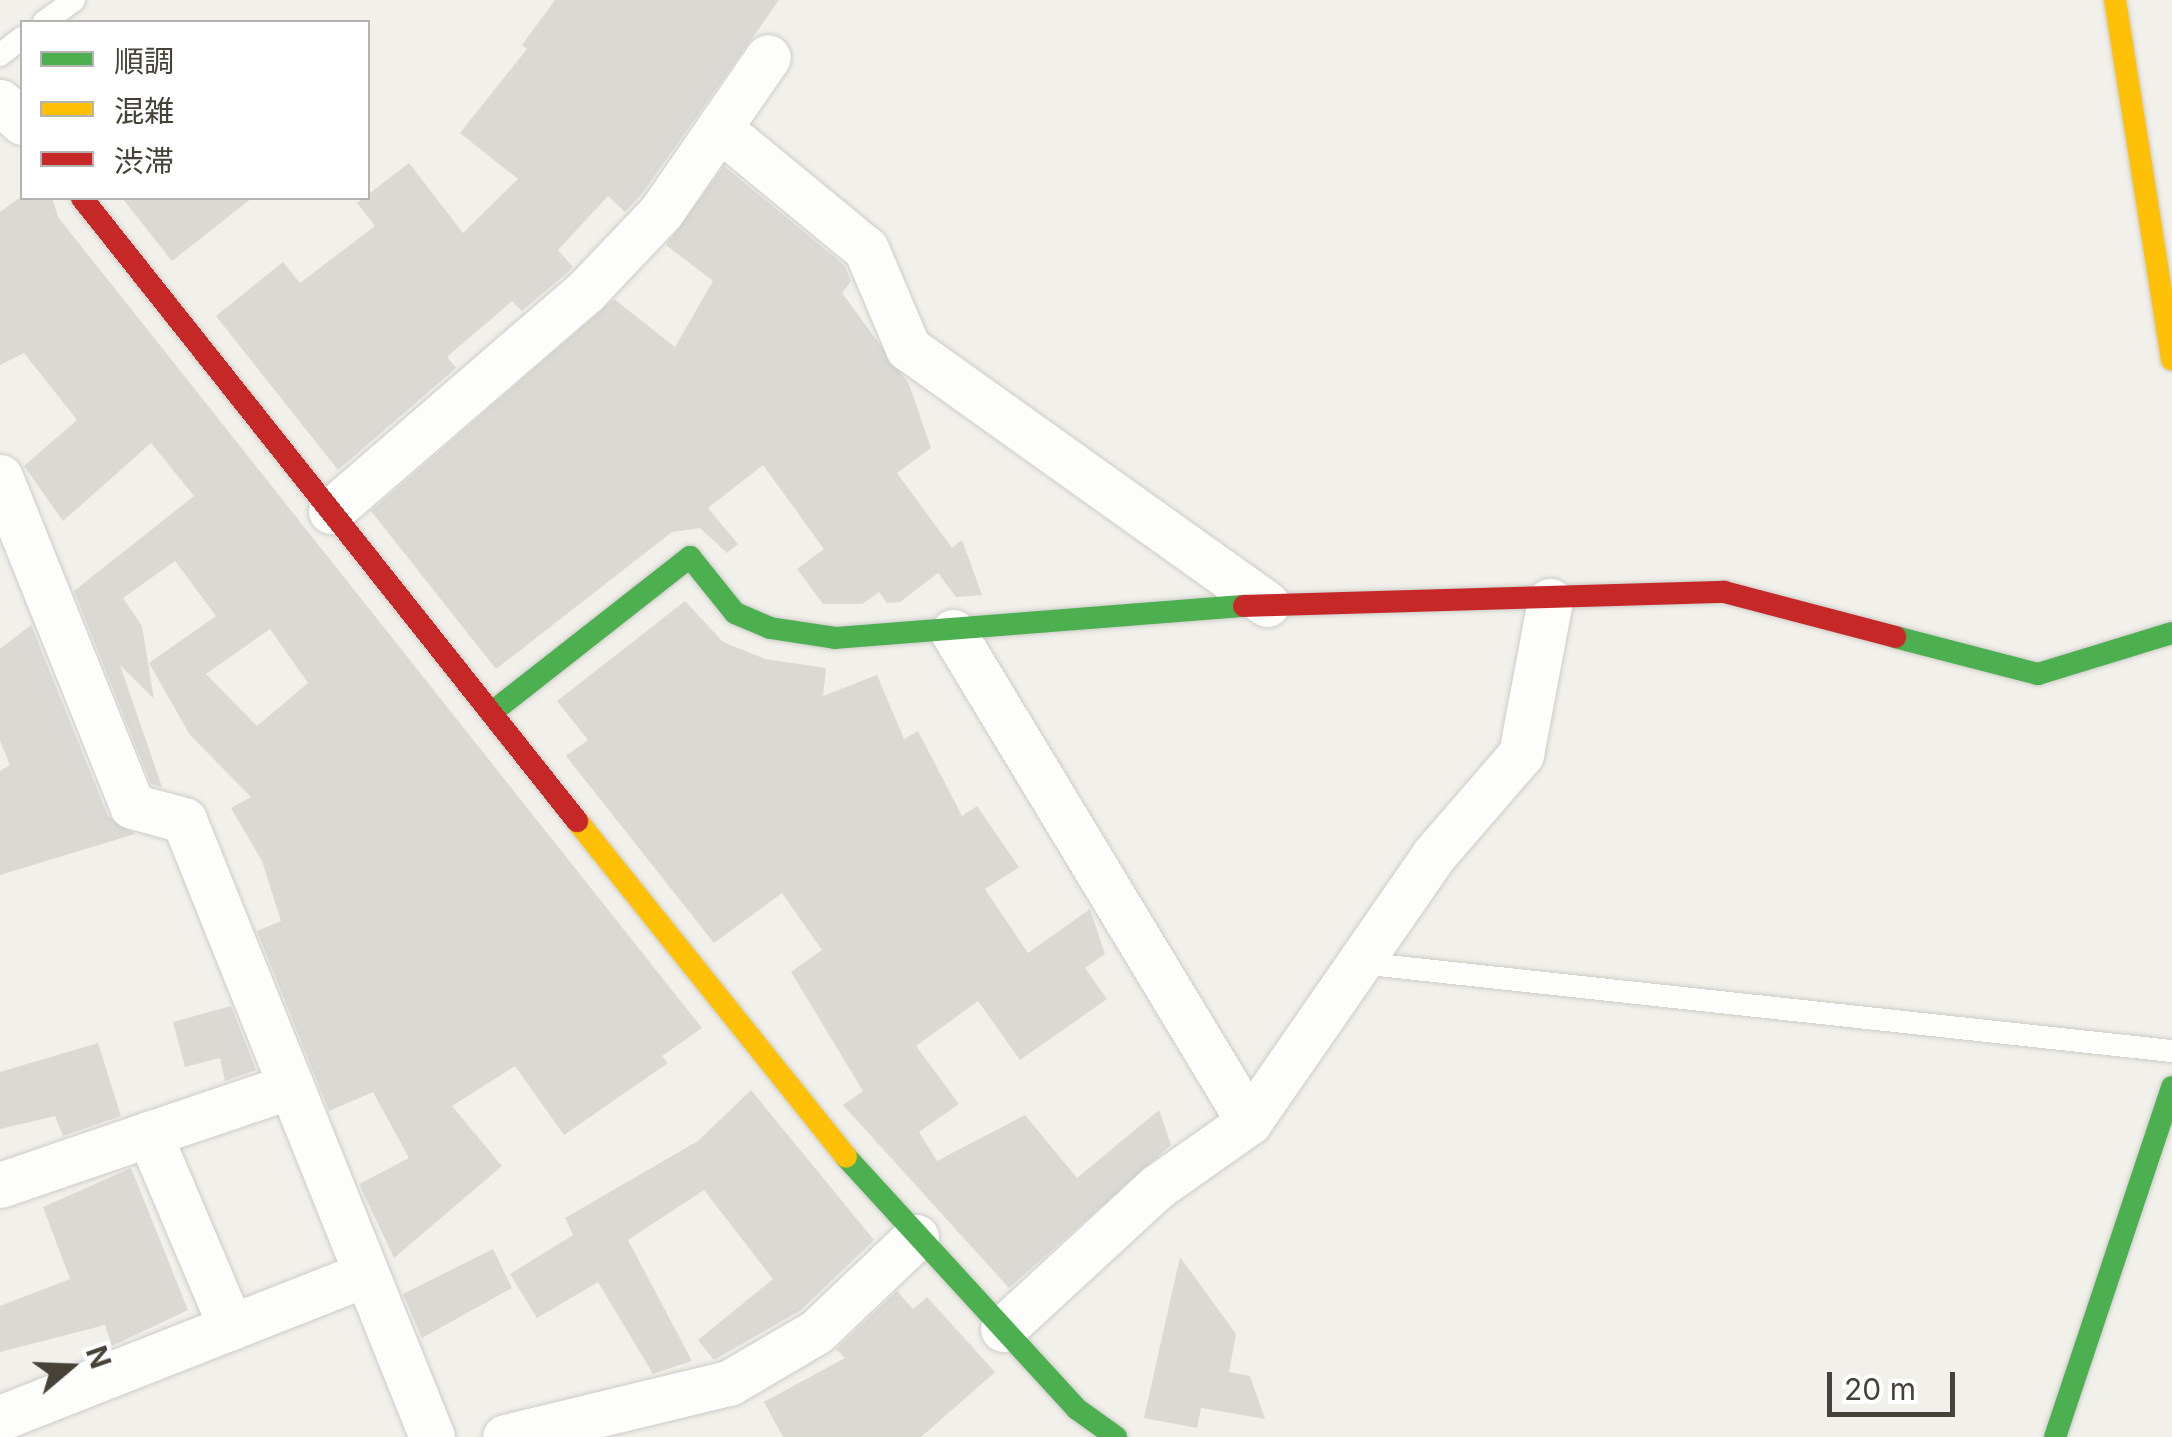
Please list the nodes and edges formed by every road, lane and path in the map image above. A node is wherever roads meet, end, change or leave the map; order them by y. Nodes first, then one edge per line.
1 (74, 0) edge
2 (2114, 0) edge
3 (47, 20) edge
4 (20, 40) edge
5 (0, 55) edge
6 (768, 57) dead end
7 (0, 102) edge
8 (20, 120) edge
9 (719, 128) junction
10 (84, 200) edge
11 (2172, 360) edge
12 (0, 477) edge
13 (331, 512) junction
14 (1550, 600) junction
15 (1267, 604) junction
16 (953, 632) junction
17 (2172, 634) edge
18 (491, 714) junction
19 (1360, 963) junction
20 (2172, 1051) edge
21 (291, 1086) junction
22 (2172, 1087) edge
23 (1249, 1122) junction
24 (148, 1134) junction
25 (0, 1185) edge
26 (916, 1237) junction
27 (366, 1274) junction
28 (231, 1328) junction
29 (1002, 1329) junction
30 (0, 1418) edge
31 (432, 1437) edge
32 (505, 1437) edge
33 (1116, 1437) edge
34 (2056, 1437) edge

1 - 3 lane
2 - 11 street
4 - 5 lane
6 - 9 street
7 - 8 street
9 - 13 street
9 - 15 street
10 - 13 street
12 - 21 street
13 - 18 street
14 - 15 street
14 - 17 street
14 - 19 street
15 - 16 street
16 - 18 street
16 - 23 street
18 - 26 street
19 - 20 lane
19 - 23 street
21 - 24 street
21 - 27 street
22 - 34 street
23 - 29 street
24 - 25 street
24 - 28 street
26 - 29 street
26 - 32 street
27 - 28 street
27 - 31 street
28 - 30 street
29 - 33 street

